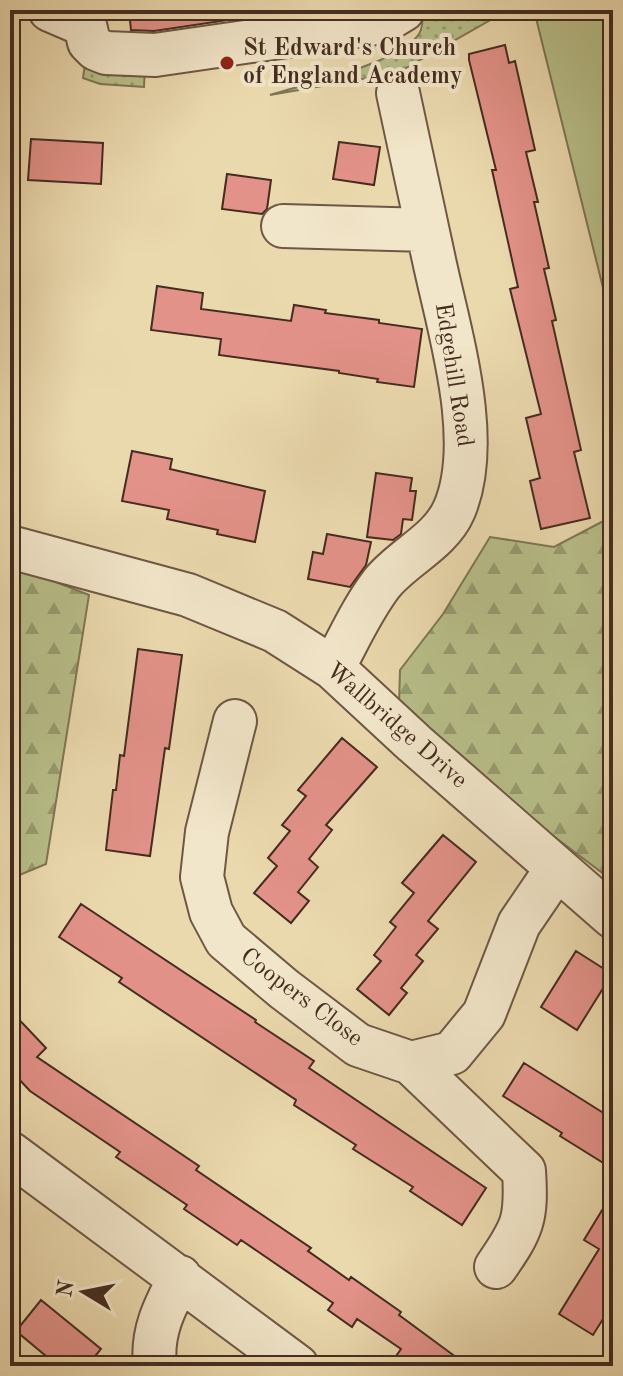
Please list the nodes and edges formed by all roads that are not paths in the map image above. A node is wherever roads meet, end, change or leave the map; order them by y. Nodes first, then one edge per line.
1 (403, 10) edge
2 (73, 15) edge
3 (398, 93) dead end
4 (283, 226) dead end
5 (427, 230) junction
6 (10, 547) edge
7 (333, 668) junction
8 (235, 721) dead end
9 (557, 868) junction
10 (613, 917) edge
11 (411, 1063) junction
12 (10, 1153) edge
13 (496, 1267) dead end
14 (180, 1277) junction
15 (155, 1366) edge
16 (297, 1366) edge

1 - 2 street
3 - 5 street, Edgehill Road
4 - 5 street
5 - 7 street, Edgehill Road
6 - 7 street, Wallbridge Drive
7 - 9 street, Wallbridge Drive
8 - 11 street, Coopers Close
9 - 10 street, Wallbridge Drive
9 - 11 street
11 - 13 street, Coopers Close
12 - 14 street
14 - 15 street
14 - 16 street

